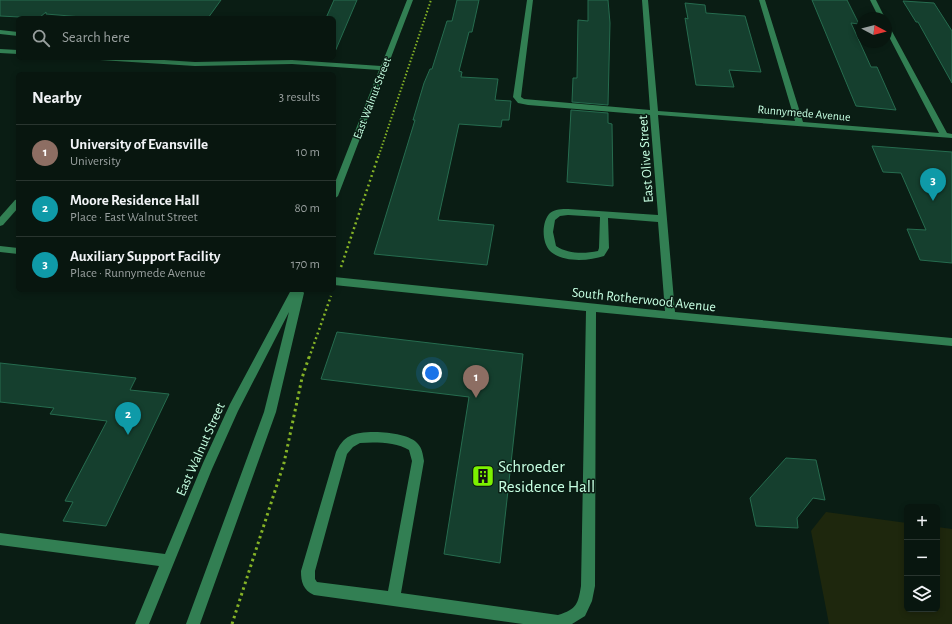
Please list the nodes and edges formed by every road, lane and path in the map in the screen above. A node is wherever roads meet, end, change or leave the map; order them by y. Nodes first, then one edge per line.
1 (410, 0) edge
2 (431, 0) edge
3 (530, 0) edge
4 (645, 0) edge
5 (762, 0) edge
6 (873, 0) edge
7 (879, 12) edge
8 (0, 32) edge
9 (16, 34) edge
10 (892, 36) edge
11 (0, 51) edge
12 (16, 52) edge
13 (132, 60) edge
14 (282, 60) edge
15 (292, 62) junction
16 (384, 68) junction
17 (654, 112) junction
18 (800, 125) junction
19 (948, 136) edge
20 (336, 191) edge
21 (16, 204) edge
22 (604, 215) junction
23 (662, 220) junction
24 (0, 223) edge
25 (0, 249) edge
26 (16, 251) edge
27 (341, 267) dead end
28 (336, 282) edge
29 (295, 292) edge
30 (299, 292) edge
31 (329, 300) dead end
32 (591, 308) junction
33 (670, 316) junction
34 (952, 342) edge
35 (0, 539) edge
36 (169, 561) junction
37 (393, 599) junction
38 (142, 624) edge
39 (193, 624) edge
40 (232, 624) edge

1 - 16 street, East Walnut Street
2 - 27 path
3 - 17 street, Runnymede Avenue
4 - 17 street, East Olive Street
5 - 18 street
6 - 7 street
8 - 9 street
10 - 19 street
11 - 12 street
13 - 15 street
14 - 15 street
15 - 16 street
16 - 20 street, East Walnut Street
17 - 18 street, Runnymede Avenue
17 - 23 street, East Olive Street
18 - 19 street, Runnymede Avenue
21 - 24 street
22 - 22 street
22 - 23 street
23 - 33 street, East Olive Street
25 - 26 street
28 - 32 street, South Rotherwood Avenue
29 - 36 street, East Walnut Street
30 - 39 street
31 - 40 path
32 - 33 street, South Rotherwood Avenue
32 - 37 street
33 - 34 street, South Rotherwood Avenue
35 - 36 street
36 - 38 street, East Walnut Street
37 - 37 street

